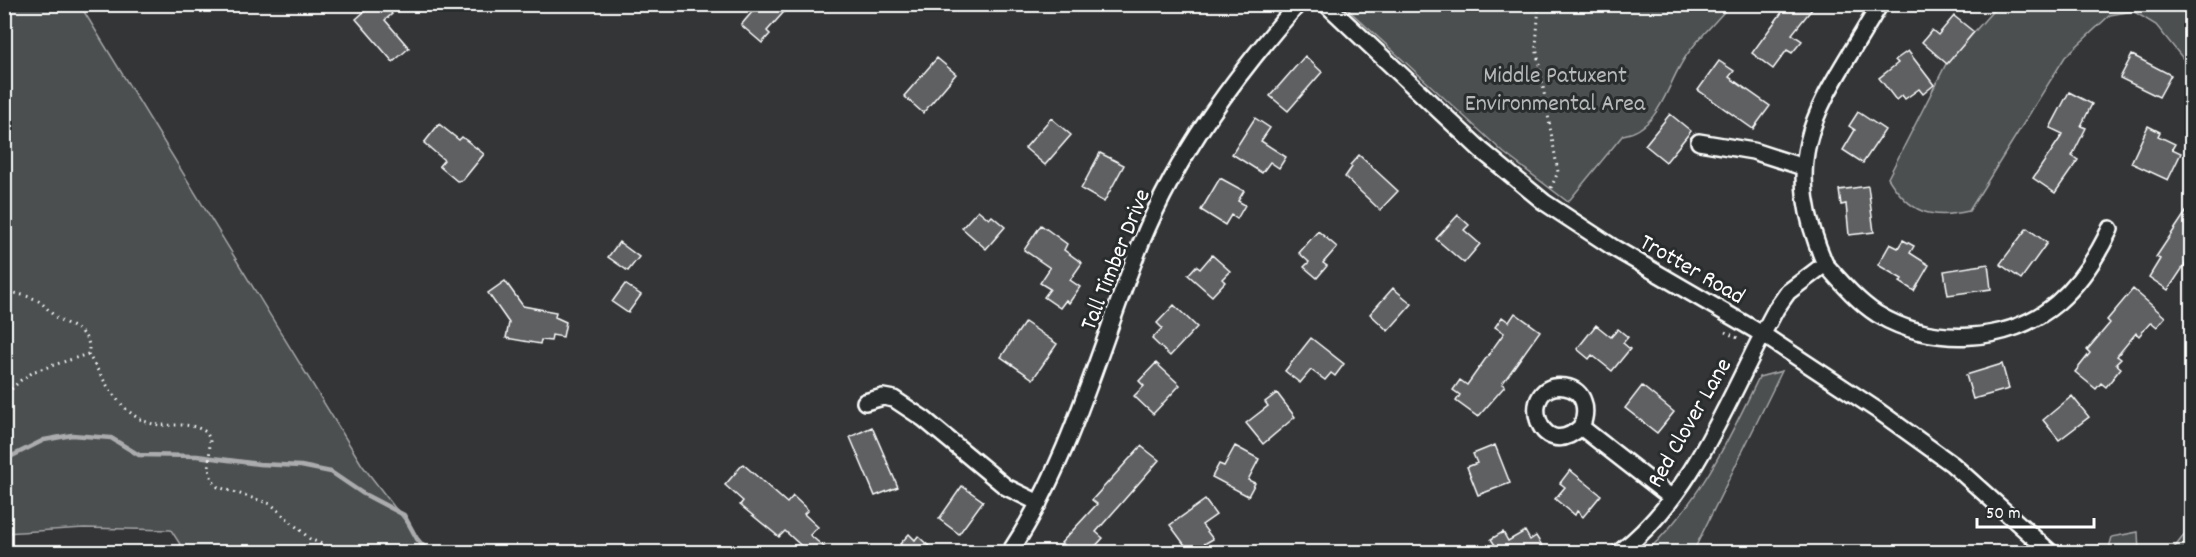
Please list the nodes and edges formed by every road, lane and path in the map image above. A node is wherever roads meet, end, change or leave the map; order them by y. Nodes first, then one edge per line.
1 (1298, 4) edge
2 (1326, 4) edge
3 (1539, 4) edge
4 (1880, 4) edge
5 (1699, 142) dead end
6 (1803, 166) junction
7 (1545, 202) junction
8 (2110, 229) dead end
9 (1825, 264) junction
10 (4, 289) edge
11 (1717, 327) dead end
12 (1762, 334) junction
13 (88, 354) junction
14 (4, 396) edge
15 (865, 402) dead end
16 (1581, 427) dead end
17 (1672, 498) junction
18 (1039, 503) junction
19 (340, 552) edge
20 (1010, 552) edge
21 (1620, 552) edge
22 (2050, 552) edge

1 - 18 street, Tall Timber Drive
2 - 7 street, Trotter Road
3 - 7 path
4 - 6 street
5 - 6 street
6 - 9 street
7 - 12 street, Trotter Road
8 - 9 street
9 - 12 street, Red Clover Lane
10 - 13 path
11 - 12 path
12 - 17 street, Red Clover Lane
12 - 22 street, Trotter Road
13 - 14 path
13 - 19 path
15 - 18 street
16 - 17 street
17 - 21 street, Red Clover Lane
18 - 20 street, Tall Timber Drive

